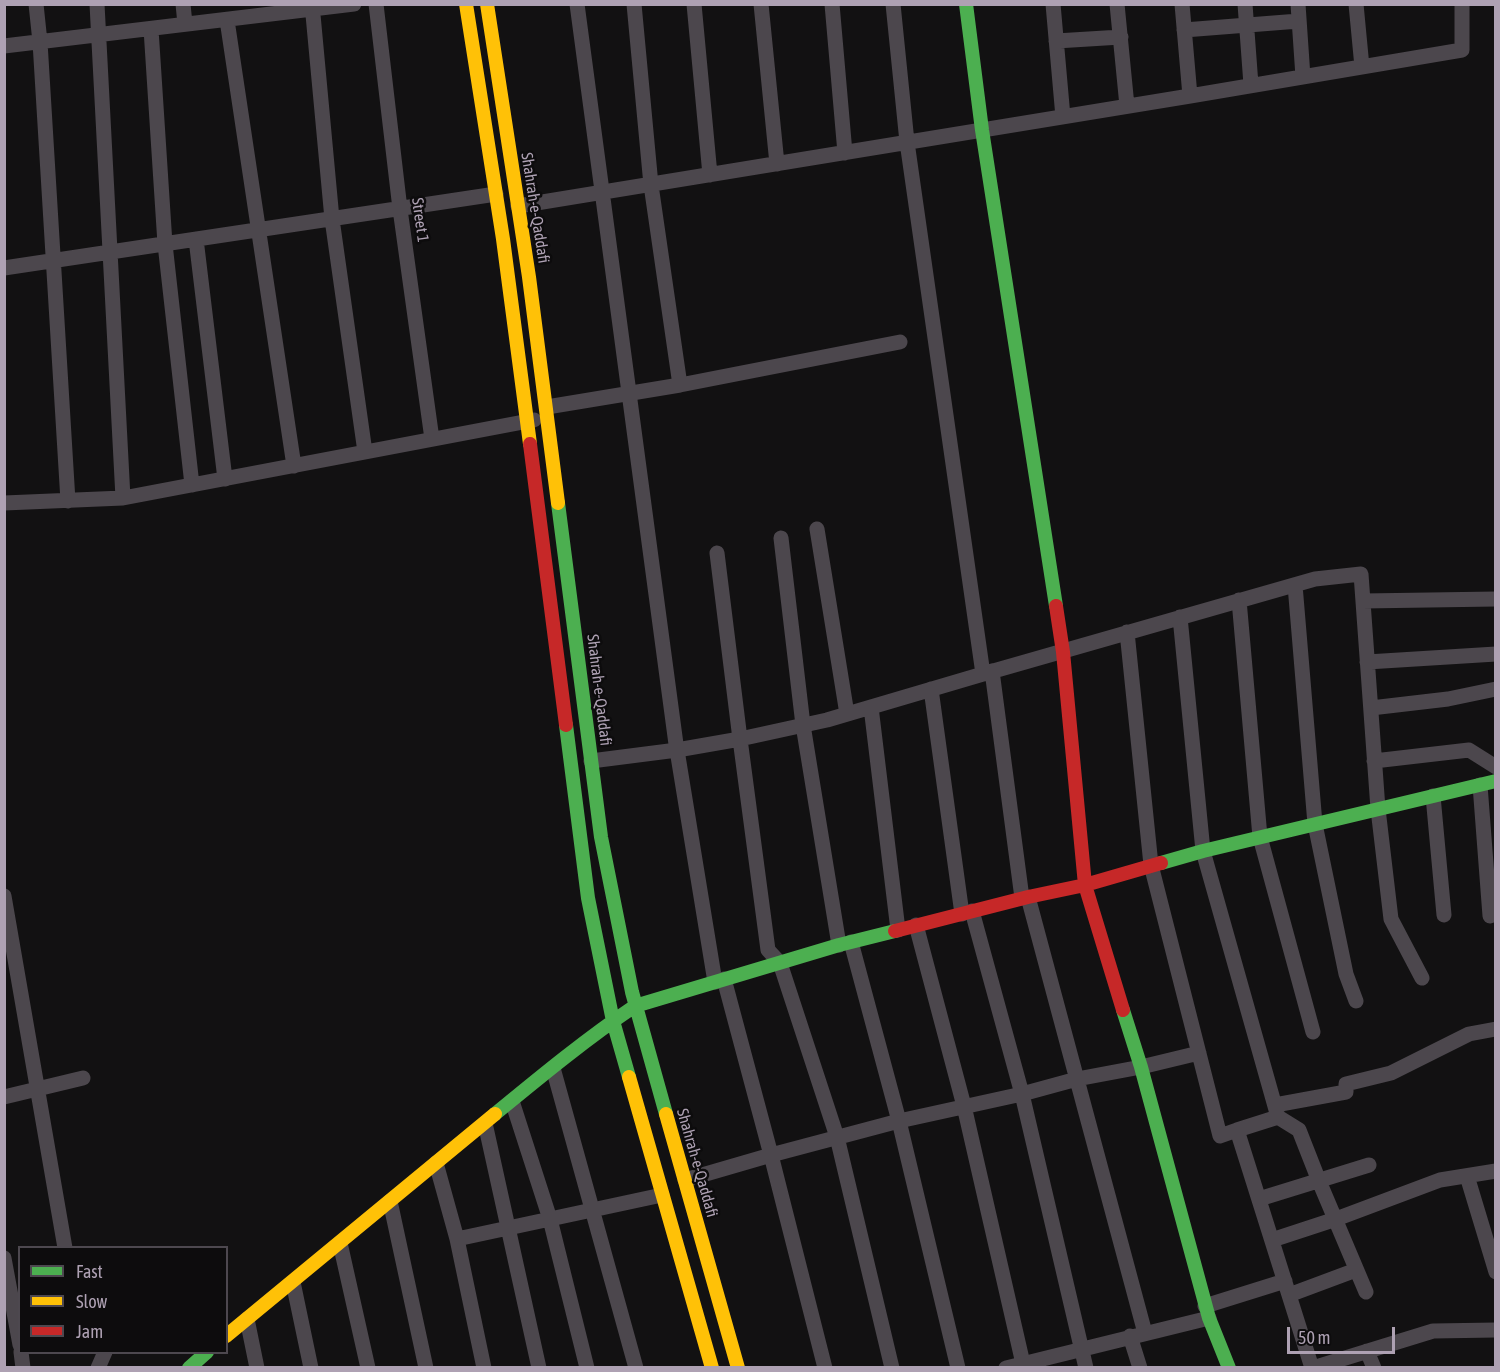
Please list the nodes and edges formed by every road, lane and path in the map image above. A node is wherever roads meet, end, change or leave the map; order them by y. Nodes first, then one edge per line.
1 (36, 4) edge
2 (97, 4) edge
3 (183, 4) edge
4 (354, 4) edge
5 (376, 4) edge
6 (466, 4) edge
7 (487, 4) edge
8 (576, 4) edge
9 (634, 4) edge
10 (694, 4) edge
11 (761, 4) edge
12 (832, 4) edge
13 (893, 4) edge
14 (966, 4) edge
15 (1053, 4) edge
16 (1117, 4) edge
17 (1182, 4) edge
18 (1245, 4) edge
19 (1298, 4) edge
20 (1356, 4) edge
21 (1462, 4) edge
22 (312, 7) edge
23 (251, 10) edge
24 (227, 20) junction
25 (1299, 21) junction
26 (185, 24) junction
27 (1246, 25) junction
28 (151, 29) junction
29 (1184, 30) junction
30 (99, 35) junction
31 (1120, 37) junction
32 (1056, 41) junction
33 (40, 42) junction
34 (4, 46) edge
35 (1362, 67) junction
36 (1303, 77) junction
37 (1251, 86) junction
38 (1190, 96) junction
39 (1128, 106) junction
40 (1063, 117) junction
41 (982, 130) junction
42 (907, 142) junction
43 (845, 153) junction
44 (777, 164) junction
45 (710, 175) junction
46 (651, 185) junction
47 (602, 192) junction
48 (496, 194) junction
49 (518, 206) junction
50 (400, 209) junction
51 (332, 219) junction
52 (258, 230) junction
53 (196, 239) junction
54 (165, 244) junction
55 (110, 252) junction
56 (53, 261) junction
57 (4, 268) edge
58 (900, 342) dead end
59 (680, 385) junction
60 (628, 394) junction
61 (547, 413) junction
62 (527, 421) junction
63 (432, 439) junction
64 (365, 452) junction
65 (294, 466) junction
66 (225, 479) junction
67 (192, 485) junction
68 (123, 498) junction
69 (68, 501) junction
70 (4, 504) edge
71 (817, 529) dead end
72 (781, 538) dead end
73 (717, 553) dead end
74 (1295, 585) junction
75 (1496, 599) edge
76 (1239, 600) junction
77 (1363, 601) junction
78 (1180, 617) junction
79 (1128, 632) junction
80 (1063, 652) junction
81 (1496, 654) edge
82 (1367, 662) junction
83 (988, 672) junction
84 (931, 689) junction
85 (1496, 689) edge
86 (871, 707) junction
87 (1371, 708) junction
88 (847, 714) junction
89 (803, 725) junction
90 (740, 739) junction
91 (677, 750) junction
92 (1374, 760) junction
93 (591, 761) junction
94 (1496, 767) edge
95 (1496, 781) edge
96 (1480, 785) junction
97 (1433, 796) junction
98 (1378, 809) junction
99 (1316, 824) junction
100 (1260, 837) junction
101 (1203, 851) junction
102 (1151, 865) junction
103 (1085, 885) junction
104 (4, 896) edge
105 (1025, 898) junction
106 (967, 912) junction
107 (1444, 915) dead end
108 (1490, 916) dead end
109 (916, 925) junction
110 (898, 930) junction
111 (845, 944) junction
112 (780, 963) junction
113 (1422, 978) dead end
114 (719, 980) junction
115 (1356, 1001) dead end
116 (635, 1006) junction
117 (613, 1021) junction
118 (1496, 1029) edge
119 (1313, 1032) dead end
120 (1199, 1053) junction
121 (1141, 1067) junction
122 (553, 1068) junction
123 (83, 1078) dead end
124 (1077, 1079) junction
125 (38, 1089) junction
126 (1022, 1094) junction
127 (4, 1097) edge
128 (512, 1101) junction
129 (964, 1106) junction
130 (1277, 1111) junction
131 (899, 1121) junction
132 (485, 1123) junction
133 (1237, 1130) junction
134 (837, 1137) junction
135 (771, 1155) junction
136 (436, 1163) junction
137 (1369, 1165) dead end
138 (1496, 1171) edge
139 (1467, 1176) junction
140 (685, 1180) junction
141 (1318, 1181) junction
142 (662, 1195) junction
143 (1259, 1199) junction
144 (390, 1201) junction
145 (592, 1210) junction
146 (550, 1219) junction
147 (1336, 1219) junction
148 (509, 1228) junction
149 (457, 1239) junction
150 (1272, 1240) junction
151 (340, 1243) junction
152 (65, 1246) edge
153 (4, 1258) edge
154 (1495, 1265) edge
155 (1356, 1270) junction
156 (293, 1282) junction
157 (1287, 1288) junction
158 (1366, 1292) dead end
159 (1207, 1312) junction
160 (247, 1319) junction
161 (1496, 1330) edge
162 (18, 1334) edge
163 (228, 1334) edge
164 (1137, 1335) junction
165 (1082, 1350) junction
166 (1367, 1351) junction
167 (105, 1354) edge
168 (206, 1354) edge
169 (192, 1366) edge
170 (1023, 1366) edge
171 (98, 1368) edge
172 (257, 1368) edge
173 (311, 1368) edge
174 (368, 1368) edge
175 (426, 1368) edge
176 (484, 1368) edge
177 (539, 1368) edge
178 (587, 1368) edge
179 (636, 1368) edge
180 (712, 1368) edge
181 (738, 1368) edge
182 (825, 1368) edge
183 (892, 1368) edge
184 (958, 1368) edge
185 (1006, 1368) edge
186 (1086, 1368) edge
187 (1140, 1368) edge
188 (1229, 1368) edge
189 (1312, 1368) edge
190 (1374, 1368) edge

1 - 33 street
2 - 30 street
3 - 26 street
4 - 22 street
5 - 50 street, Street 1
6 - 48 street
7 - 49 street, Shahrah-e-Qaddafi
8 - 47 street
9 - 46 street
10 - 45 street
11 - 44 street
12 - 43 street
13 - 42 street
14 - 41 street
15 - 32 street
16 - 31 street
17 - 29 street
18 - 27 street
19 - 25 street
20 - 35 street
21 - 35 street
22 - 23 street
22 - 51 street
23 - 24 street
24 - 26 street
24 - 52 street
25 - 27 street
25 - 36 street
26 - 28 street
27 - 29 street
27 - 37 street
28 - 30 street
28 - 54 street
29 - 38 street
30 - 33 street
30 - 55 street
31 - 32 street
31 - 39 street
32 - 40 street
33 - 34 street
33 - 56 street
35 - 36 street
36 - 37 street
37 - 38 street
38 - 39 street
39 - 40 street
40 - 41 street
41 - 42 street
41 - 80 street
42 - 43 street
42 - 83 street
43 - 44 street
44 - 45 street
45 - 46 street
46 - 47 street
46 - 59 street
47 - 49 street
47 - 60 street
48 - 50 street
48 - 62 street
49 - 61 street, Shahrah-e-Qaddafi
50 - 51 street
50 - 63 street, Street 1
51 - 52 street
51 - 64 street
52 - 53 street
52 - 65 street
53 - 54 street
53 - 66 street
54 - 55 street
54 - 67 street
55 - 56 street
55 - 68 street
56 - 57 street
56 - 69 street
58 - 59 street
59 - 60 street
60 - 61 street
60 - 91 street
61 - 62 street
61 - 93 street, Shahrah-e-Qaddafi
62 - 63 street
62 - 117 street
63 - 64 street
64 - 65 street
65 - 66 street
66 - 67 street
67 - 68 street
68 - 69 street
69 - 70 street
71 - 88 street
72 - 89 street
73 - 90 street
74 - 76 street
74 - 77 street
74 - 99 street
75 - 77 street
76 - 78 street
76 - 100 street
77 - 82 street
78 - 79 street
78 - 101 street
79 - 80 street
79 - 102 street
80 - 83 street
80 - 103 street
81 - 82 street
82 - 87 street
83 - 84 street
83 - 105 street
84 - 86 street
84 - 106 street
85 - 87 street
86 - 88 street
86 - 110 street
87 - 92 street
88 - 89 street
89 - 90 street
89 - 111 street
90 - 91 street
90 - 112 street
91 - 93 street
91 - 114 street
92 - 94 street
92 - 98 street
93 - 116 street, Shahrah-e-Qaddafi
95 - 96 street
96 - 97 street
96 - 108 street
97 - 98 street
97 - 107 street
98 - 99 street
98 - 113 street
99 - 100 street
99 - 115 street
100 - 101 street
100 - 119 street
101 - 102 street
101 - 130 street
102 - 103 street
102 - 120 street
103 - 105 street
103 - 121 street
104 - 125 street
105 - 106 street
105 - 124 street
106 - 109 street
106 - 126 street
109 - 110 street
109 - 129 street
110 - 111 street
111 - 112 street
111 - 131 street
112 - 114 street
112 - 134 street
114 - 116 street
114 - 135 street
116 - 117 street
116 - 140 street, Shahrah-e-Qaddafi
117 - 122 street
117 - 142 street
118 - 130 street
120 - 121 street
120 - 133 street
121 - 124 street
121 - 159 street
122 - 128 street
122 - 145 street
123 - 125 street
124 - 126 street
124 - 164 street
125 - 127 street
125 - 152 street
126 - 129 street
126 - 165 street
128 - 132 street
128 - 146 street
129 - 131 street
129 - 170 street
130 - 133 street
130 - 141 street
131 - 134 street
131 - 184 street
132 - 136 street
132 - 148 street
133 - 143 street
134 - 135 street
134 - 183 street
135 - 140 street
135 - 182 street
136 - 144 street
136 - 149 street
137 - 141 street
138 - 139 street
139 - 147 street
139 - 154 street
140 - 181 street, Shahrah-e-Qaddafi
141 - 143 street
141 - 147 street
142 - 145 street
142 - 180 street
143 - 150 street
144 - 151 street
144 - 175 street
145 - 146 street
145 - 179 street
146 - 148 street
146 - 178 street
147 - 150 street
147 - 155 street
148 - 149 street
148 - 177 street
149 - 176 street
150 - 157 street
151 - 156 street
151 - 174 street
153 - 162 street
155 - 157 street
155 - 158 street
156 - 160 street
156 - 173 street
157 - 159 street
157 - 189 street
159 - 164 street
159 - 188 street
160 - 163 street
160 - 172 street
161 - 166 street
164 - 165 street
164 - 187 street
165 - 170 street
165 - 186 street
166 - 189 street
166 - 190 street
167 - 171 street
168 - 169 street
170 - 185 street

